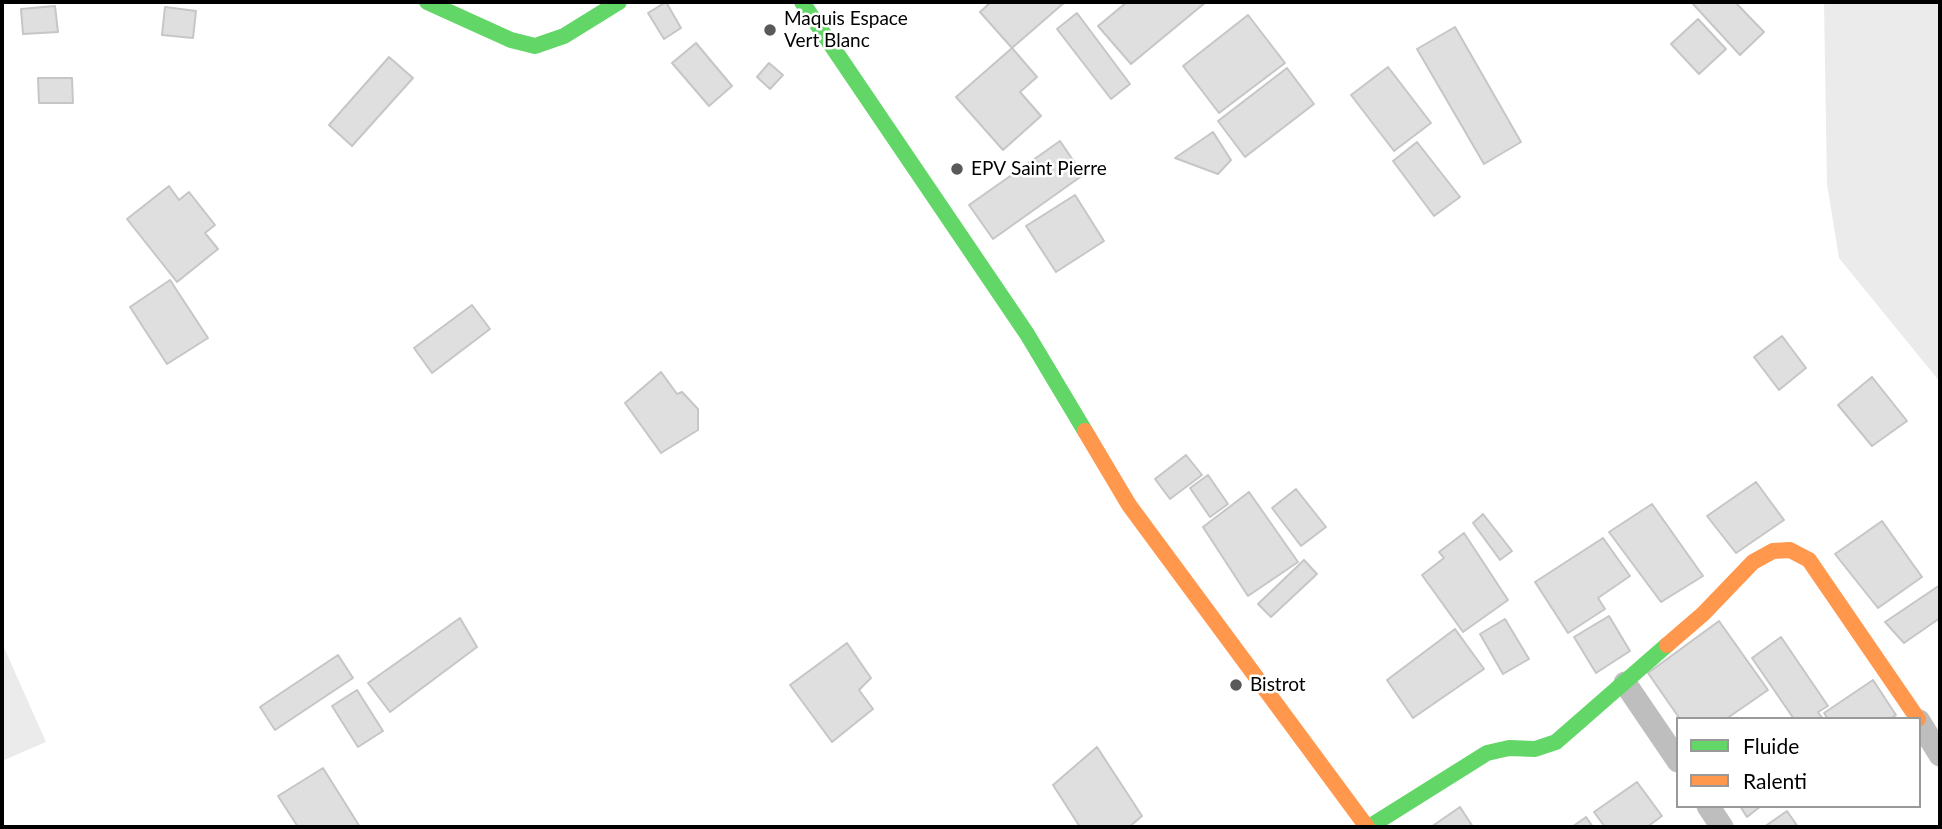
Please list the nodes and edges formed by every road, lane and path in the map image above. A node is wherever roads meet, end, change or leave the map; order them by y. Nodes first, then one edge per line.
1 (427, 2) edge
2 (619, 2) edge
3 (802, 2) edge
4 (1625, 683) junction
5 (1917, 717) edge
6 (1921, 723) edge
7 (1940, 755) edge
8 (1676, 758) edge
9 (1709, 808) edge
10 (1368, 827) edge
11 (1722, 827) edge

1 - 2 street
3 - 10 street
4 - 5 street
4 - 8 street
4 - 10 street
6 - 7 street
9 - 11 street

